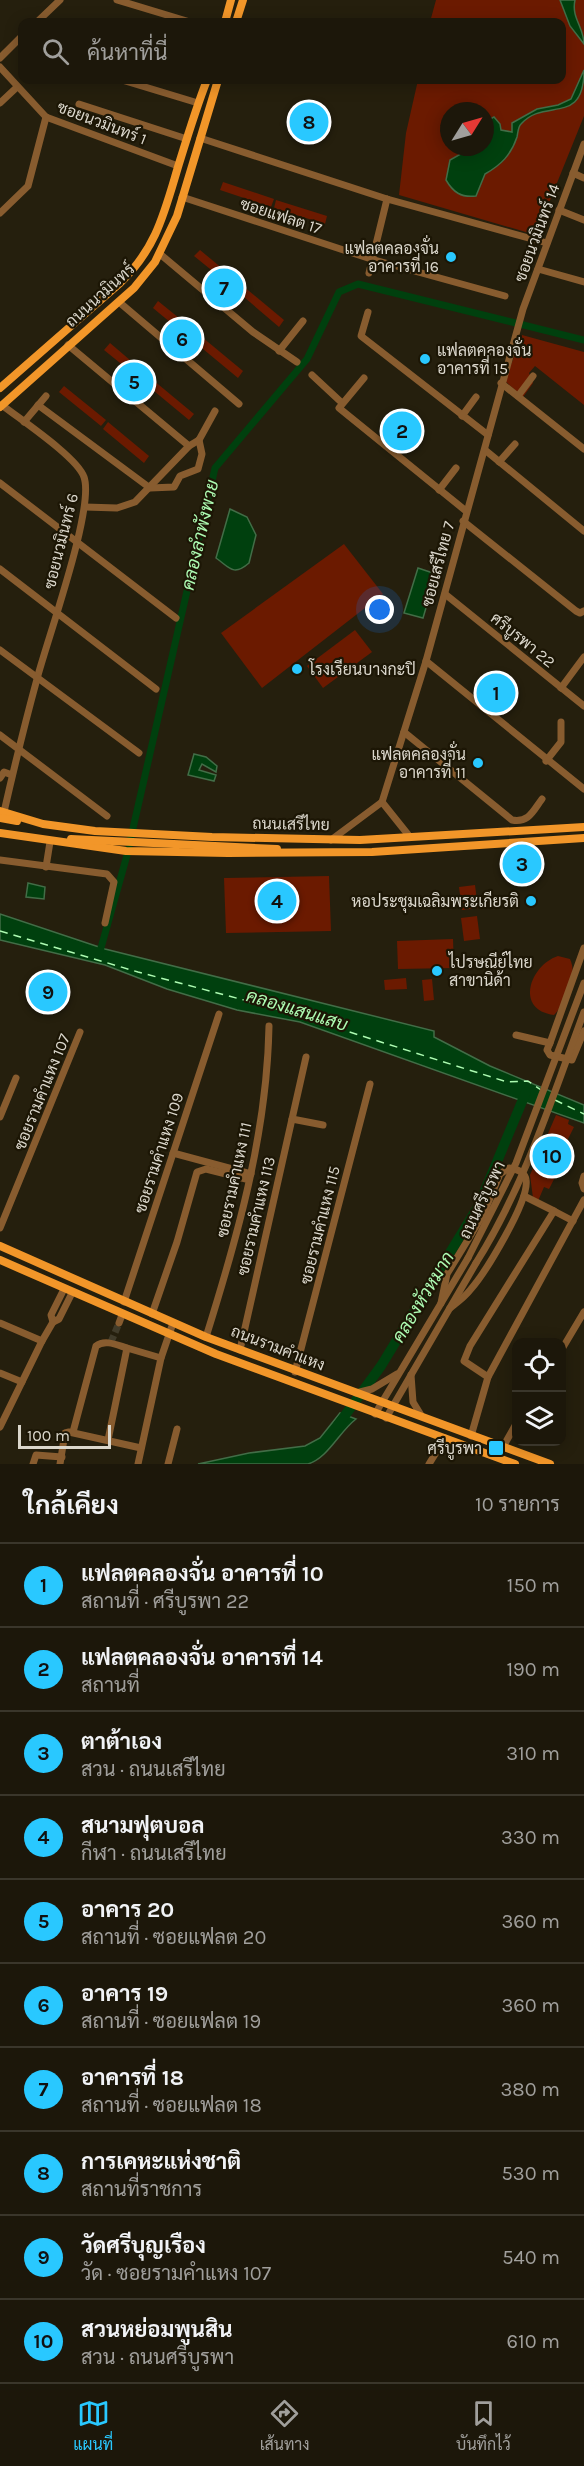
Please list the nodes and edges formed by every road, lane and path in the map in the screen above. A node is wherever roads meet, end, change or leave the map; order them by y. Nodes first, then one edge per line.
1 (60, 0) edge
2 (117, 0) edge
3 (231, 0) edge
4 (243, 0) edge
5 (41, 18) edge
6 (177, 18) edge
7 (226, 18) edge
8 (237, 18) edge
9 (18, 40) edge
10 (0, 58) edge
11 (0, 67) edge
12 (135, 84) edge
13 (205, 84) edge
14 (217, 84) edge
15 (16, 88) junction
16 (0, 103) edge
17 (198, 103) junction
18 (79, 104) dead end
19 (46, 117) junction
20 (200, 138) junction
21 (187, 139) junction
22 (584, 144) edge
23 (178, 166) junction
24 (573, 173) junction
25 (584, 178) edge
26 (182, 197) junction
27 (387, 199) junction
28 (559, 210) junction
29 (0, 213) edge
30 (584, 220) edge
31 (547, 243) junction
32 (160, 254) junction
33 (371, 259) junction
34 (538, 269) junction
35 (369, 273) dead end
36 (584, 282) edge
37 (505, 296) dead end
38 (119, 302) junction
39 (368, 312) dead end
40 (303, 321) dead end
41 (516, 331) joint
42 (68, 345) junction
43 (279, 351) junction
44 (297, 362) dead end
45 (312, 375) dead end
46 (533, 376) dead end
47 (364, 378) dead end
48 (501, 383) junction
49 (0, 387) edge
50 (46, 396) dead end
51 (518, 396) junction
52 (476, 397) dead end
53 (341, 402) junction
54 (240, 404) dead end
55 (38, 405) junction
56 (1, 406) edge
57 (215, 411) dead end
58 (462, 416) junction
59 (24, 422) junction
60 (488, 435) junction
61 (199, 440) junction
62 (515, 444) dead end
63 (189, 446) junction
64 (584, 449) edge
65 (485, 450) junction
66 (499, 462) junction
67 (456, 468) dead end
68 (0, 483) edge
69 (150, 488) junction
70 (440, 490) junction
71 (85, 507) junction
72 (466, 511) junction
73 (463, 521) junction
74 (584, 531) edge
75 (76, 543) junction
76 (0, 569) edge
77 (445, 594) junction
78 (584, 611) edge
79 (56, 613) junction
80 (176, 618) dead end
81 (0, 650) edge
82 (584, 657) edge
83 (426, 661) junction
84 (36, 680) junction
85 (561, 688) junction
86 (156, 689) dead end
87 (584, 706) edge
88 (561, 722) dead end
89 (404, 732) junction
90 (0, 735) edge
91 (19, 751) junction
92 (139, 753) dead end
93 (546, 761) junction
94 (12, 775) junction
95 (0, 778) edge
96 (584, 789) edge
97 (542, 799) dead end
98 (382, 802) junction
99 (1, 814) edge
100 (107, 816) dead end
101 (0, 827) edge
102 (584, 827) edge
103 (0, 833) edge
104 (410, 837) junction
105 (584, 838) edge
106 (332, 840) junction
107 (50, 842) junction
108 (310, 853) junction
109 (0, 860) edge
110 (46, 867) junction
111 (105, 922) dead end
112 (584, 948) edge
113 (584, 983) edge
114 (584, 1012) edge
115 (219, 1014) dead end
116 (269, 1026) dead end
117 (584, 1031) edge
118 (80, 1032) dead end
119 (516, 1035) dead end
120 (550, 1043) junction
121 (306, 1057) dead end
122 (16, 1078) dead end
123 (370, 1084) dead end
124 (0, 1117) edge
125 (292, 1119) junction
126 (323, 1125) dead end
127 (173, 1153) junction
128 (584, 1176) edge
129 (248, 1177) junction
130 (584, 1189) edge
131 (524, 1196) junction
132 (584, 1200) edge
133 (554, 1211) junction
134 (573, 1221) junction
135 (0, 1228) edge
136 (0, 1246) edge
137 (0, 1260) edge
138 (68, 1291) junction
139 (124, 1302) junction
140 (441, 1303) junction
141 (450, 1308) junction
142 (584, 1312) edge
143 (152, 1314) junction
144 (0, 1323) edge
145 (173, 1323) junction
146 (169, 1335) junction
147 (207, 1337) junction
148 (42, 1341) junction
149 (566, 1341) edge
150 (127, 1348) junction
151 (240, 1350) junction
152 (161, 1358) junction
153 (403, 1370) junction
154 (295, 1372) junction
155 (0, 1373) edge
156 (411, 1373) junction
157 (488, 1377) junction
158 (22, 1382) junction
159 (354, 1393) junction
160 (381, 1403) junction
161 (391, 1407) junction
162 (375, 1414) junction
163 (386, 1418) junction
164 (425, 1419) junction
165 (1, 1424) edge
166 (177, 1429) dead end
167 (512, 1431) edge
168 (73, 1432) junction
169 (471, 1436) junction
170 (444, 1438) junction
171 (108, 1440) junction
172 (503, 1447) junction
173 (141, 1448) junction
174 (61, 1460) edge
175 (502, 1462) edge
176 (33, 1464) edge
177 (138, 1464) edge
178 (168, 1464) edge
179 (429, 1464) edge
180 (515, 1464) edge
181 (550, 1464) edge

1 - 5 street
2 - 6 street
3 - 7 main road
4 - 8 main road
9 - 10 street
11 - 15 street, ซอยนวมินทร์ 1
12 - 17 street
13 - 17 main road, ถนนนวมินทร์
14 - 20 main road, ถนนนวมินทร์
15 - 16 street
15 - 19 street, ซอยนวมินทร์ 1
17 - 21 main road, ถนนนวมินทร์
18 - 21 street
19 - 23 street, ซอยนวมินทร์ 1
19 - 29 street
20 - 26 main road, ถนนนวมินทร์
20 - 27 street
21 - 23 main road, ถนนนวมินทร์
22 - 24 street, ซอยนวมินทร์ 14
23 - 49 main road, ถนนนวมินทร์
24 - 25 street
24 - 28 street, ซอยนวมินทร์ 14
26 - 32 main road, ถนนนวมินทร์
26 - 33 street, ซอยแฟลต 17
27 - 31 street
27 - 33 street
28 - 30 street
28 - 31 street, ซอยนวมินทร์ 14
31 - 34 street, ซอยนวมินทร์ 14
32 - 38 main road, ถนนนวมินทร์
32 - 43 street
33 - 35 street
33 - 37 street, ซอยแฟลต 17
34 - 36 street
34 - 41 street, ซอยนวมินทร์ 14
38 - 42 main road, ถนนนวมินทร์
38 - 54 street
39 - 58 street
40 - 43 street
41 - 48 street, ซอยเสรีไทย 7
42 - 56 main road, ถนนนวมินทร์
42 - 63 street
43 - 44 street
45 - 53 street
46 - 51 street
47 - 53 street
48 - 51 street
48 - 60 street, ซอยเสรีไทย 7
50 - 55 street
51 - 64 street
52 - 58 street
53 - 70 street
55 - 59 street
55 - 69 street
56 - 59 street, ซอยนวมินทร์ 6
57 - 61 street
58 - 60 street
59 - 71 street, ซอยนวมินทร์ 6
60 - 65 street, ซอยเสรีไทย 7
61 - 63 street
61 - 69 street
62 - 66 street
63 - 69 street
65 - 66 street
65 - 72 street, ซอยเสรีไทย 7
66 - 74 street
67 - 70 street
68 - 75 street
69 - 71 street
70 - 72 street
71 - 75 street, ซอยนวมินทร์ 6
72 - 73 street, ซอยเสรีไทย 7
73 - 77 street, ซอยเสรีไทย 7
73 - 78 street
75 - 79 street, ซอยนวมินทร์ 6
75 - 80 street
76 - 79 street
77 - 83 street, ซอยเสรีไทย 7
77 - 85 street, ศรีบูรพา 22
79 - 84 street, ซอยนวมินทร์ 6
79 - 86 street
81 - 84 street
82 - 85 street
83 - 89 street, ซอยเสรีไทย 7
83 - 93 street
84 - 91 street, ซอยนวมินทร์ 6
84 - 92 street
85 - 87 street, ศรีบูรพา 22
88 - 93 street
89 - 97 street
89 - 98 street, ซอยเสรีไทย 7
90 - 91 street
91 - 94 street, ซอยนวมินทร์ 6
91 - 100 street
93 - 96 street
94 - 95 street
94 - 99 street, ซอยนวมินทร์ 6
98 - 104 street
98 - 106 street
99 - 106 main road, ถนนเสรีไทย
101 - 108 main road
102 - 104 main road, ถนนเสรีไทย
103 - 107 main road, ถนนเสรีไทย
104 - 106 main road, ถนนเสรีไทย
105 - 108 main road, ถนนเสรีไทย
107 - 108 main road, ถนนเสรีไทย
107 - 110 street
109 - 110 street
110 - 111 street
112 - 120 street
113 - 140 street, ถนนศรีบูรพา, bridge
114 - 141 street, ถนนศรีบูรพา, bridge
115 - 127 street, ซอยรามคำแหง 109
116 - 129 street, ซอยรามคำแหง 111
117 - 120 street
118 - 135 street, ซอยรามคำแหง 107
119 - 120 street
121 - 125 street, ซอยรามคำแหง 113
122 - 124 street
123 - 154 street, ซอยรามคำแหง 115
125 - 126 street
125 - 151 street, ซอยรามคำแหง 113
127 - 129 street
127 - 139 street, ซอยรามคำแหง 109
128 - 130 street
129 - 143 street
129 - 147 street, ซอยรามคำแหง 111
131 - 133 street
131 - 140 street
131 - 141 street
132 - 134 street
133 - 134 street
133 - 157 street
134 - 157 street
136 - 139 main road, ถนนรามคำแหง
137 - 138 main road, ถนนรามคำแหง
138 - 146 main road, ถนนรามคำแหง
138 - 148 street
139 - 143 main road, ถนนรามคำแหง
140 - 153 street, ถนนศรีบูรพา
141 - 156 street, ถนนศรีบูรพา
142 - 149 street
143 - 145 main road, ถนนรามคำแหง
144 - 148 street
145 - 146 street
145 - 147 main road, ถนนรามคำแหง
146 - 152 street
146 - 162 main road, ถนนรามคำแหง
147 - 151 main road, ถนนรามคำแหง
148 - 158 street
150 - 152 street
150 - 168 street
150 - 171 street
151 - 154 main road, ถนนรามคำแหง
152 - 173 street
153 - 159 street
153 - 160 street, ถนนศรีบูรพา
154 - 159 main road, ถนนรามคำแหง
155 - 158 street
156 - 161 street, ถนนศรีบูรพา
156 - 164 street
157 - 169 street
158 - 165 street
159 - 160 main road, ถนนรามคำแหง
160 - 161 main road, ถนนรามคำแหง
160 - 162 street, ถนนศรีบูรพา
161 - 163 street, ถนนศรีบูรพา
161 - 164 main road, ถนนรามคำแหง
162 - 163 main road, ถนนรามคำแหง
163 - 170 main road, ถนนรามคำแหง
164 - 169 main road, ถนนรามคำแหง
166 - 178 street
167 - 172 street
168 - 171 street
168 - 174 street
169 - 172 main road, ถนนรามคำแหง
170 - 175 main road, ถนนรามคำแหง
170 - 179 street
171 - 173 street
172 - 181 main road, ถนนรามคำแหง
173 - 177 street
174 - 176 street
175 - 180 main road, ถนนรามคำแหง

